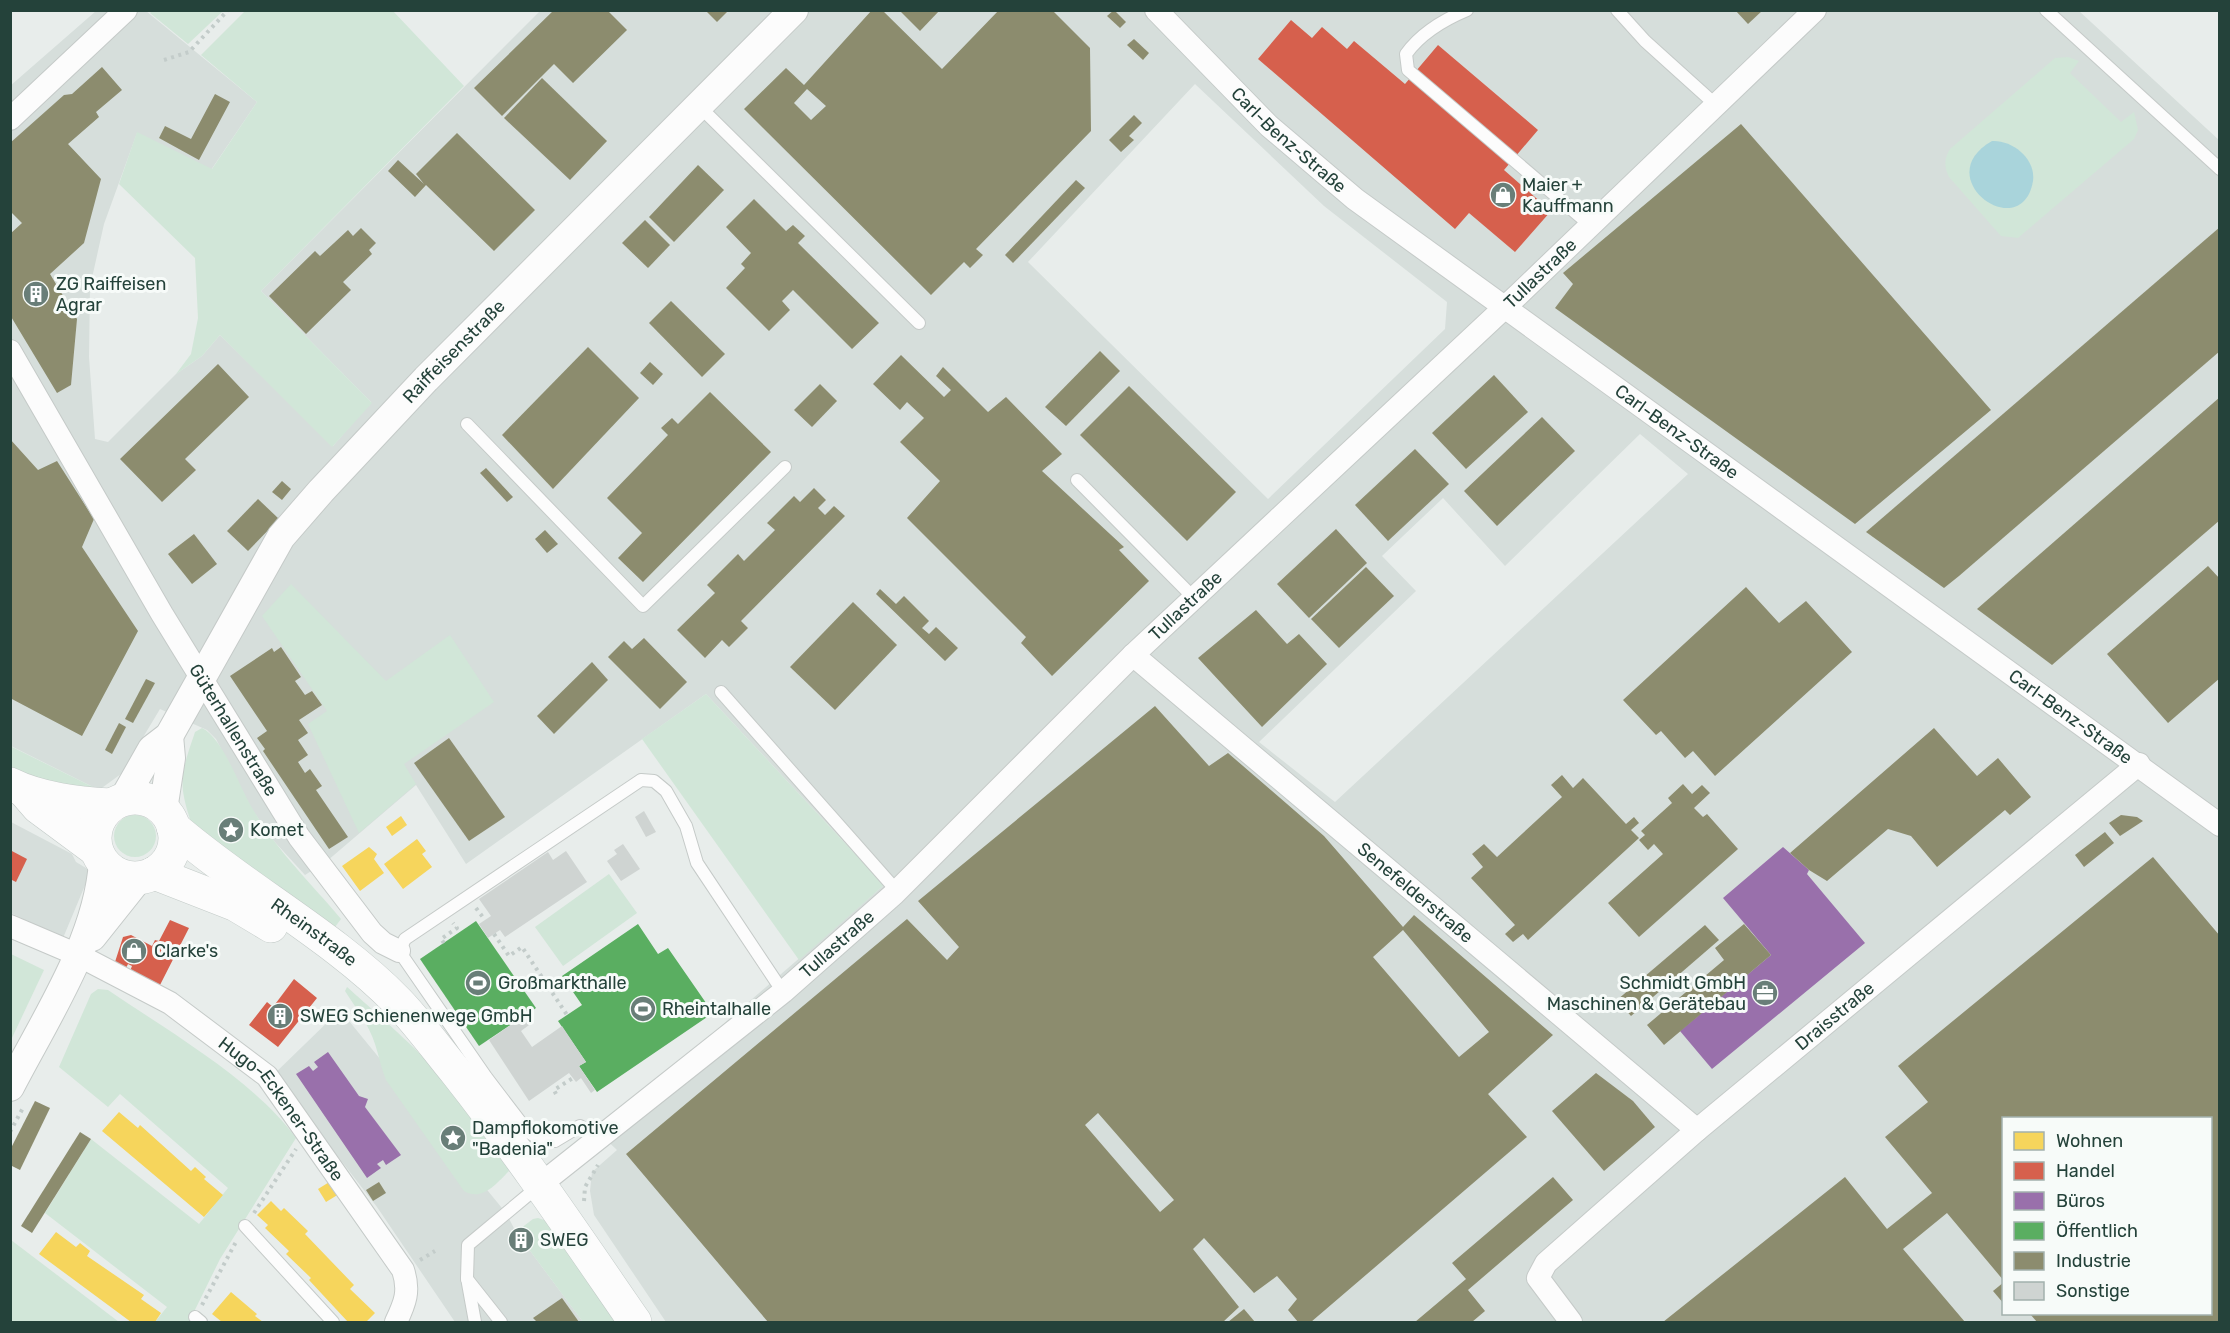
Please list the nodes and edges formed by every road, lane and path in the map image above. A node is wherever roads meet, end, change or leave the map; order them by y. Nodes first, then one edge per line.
1 (126, 10) edge
2 (228, 10) edge
3 (794, 10) edge
4 (1156, 10) edge
5 (1467, 10) edge
6 (1617, 10) edge
7 (1815, 10) edge
8 (2046, 10) edge
9 (164, 60) dead end
10 (1716, 105) junction
11 (700, 107) junction
12 (10, 119) edge
13 (2220, 169) edge
14 (1590, 225) junction
15 (1504, 308) junction
16 (919, 322) dead end
17 (10, 351) edge
18 (467, 424) dead end
19 (785, 467) dead end
20 (1077, 480) dead end
21 (1194, 597) junction
22 (1133, 655) junction
23 (201, 675) junction
24 (721, 692) dead end
25 (169, 736) junction
26 (2139, 764) junction
27 (17, 787) edge
28 (117, 802) junction
29 (168, 818) junction
30 (2220, 825) edge
31 (100, 856) junction
32 (146, 876) junction
33 (897, 891) junction
34 (10, 926) edge
35 (457, 928) dead end
36 (494, 934) dead end
37 (444, 943) dead end
38 (399, 951) junction
39 (78, 955) junction
40 (783, 992) junction
41 (567, 1015) dead end
42 (440, 1053) junction
43 (573, 1077) dead end
44 (10, 1087) edge
45 (556, 1094) dead end
46 (1697, 1130) junction
47 (598, 1137) junction
48 (541, 1185) junction
49 (245, 1226) dead end
50 (467, 1278) junction
51 (333, 1323) edge
52 (396, 1323) edge
53 (475, 1323) edge
54 (501, 1323) edge
55 (635, 1323) edge
56 (1571, 1323) edge

1 - 12 street
2 - 9 path
3 - 11 street, Raiffeisenstraße
4 - 15 street, Carl-Benz-Straße
5 - 14 lane
6 - 10 lane
7 - 10 street, Tullastraße
8 - 13 lane
10 - 14 street, Tullastraße
11 - 16 lane
11 - 23 street, Raiffeisenstraße
14 - 15 street, Tullastraße
15 - 21 street, Tullastraße
15 - 26 street, Carl-Benz-Straße
17 - 23 street, Güterhallenstraße
18 - 19 lane
20 - 21 lane
21 - 22 street, Tullastraße
22 - 33 street, Tullastraße
22 - 46 street, Senefelderstraße
23 - 25 street, Raiffeisenstraße
23 - 38 street, Güterhallenstraße
24 - 33 lane
25 - 28 street, Raiffeisenstraße
25 - 29 street, Raiffeisenstraße
26 - 30 street, Carl-Benz-Straße
26 - 46 street, Draisstraße
27 - 28 main road
27 - 31 main road
28 - 29 main road
28 - 31 main road
29 - 32 main road
29 - 42 main road, Rheinstraße
31 - 32 main road
31 - 39 street
32 - 39 street
32 - 42 main road, Rheinstraße
33 - 40 street, Tullastraße
34 - 39 street, Hugo-Eckener-Straße
35 - 37 path
36 - 41 path
38 - 40 lane
38 - 47 lane, Güterhallenstraße
39 - 44 street
39 - 52 street, Hugo-Eckener-Straße
40 - 47 street, Tullastraße
42 - 48 main road, Rheinstraße
43 - 45 path
46 - 56 street, Draisstraße
47 - 48 street, Tullastraße
48 - 50 lane
48 - 55 main road, Rheinstraße
49 - 51 lane
50 - 53 lane
50 - 54 lane

